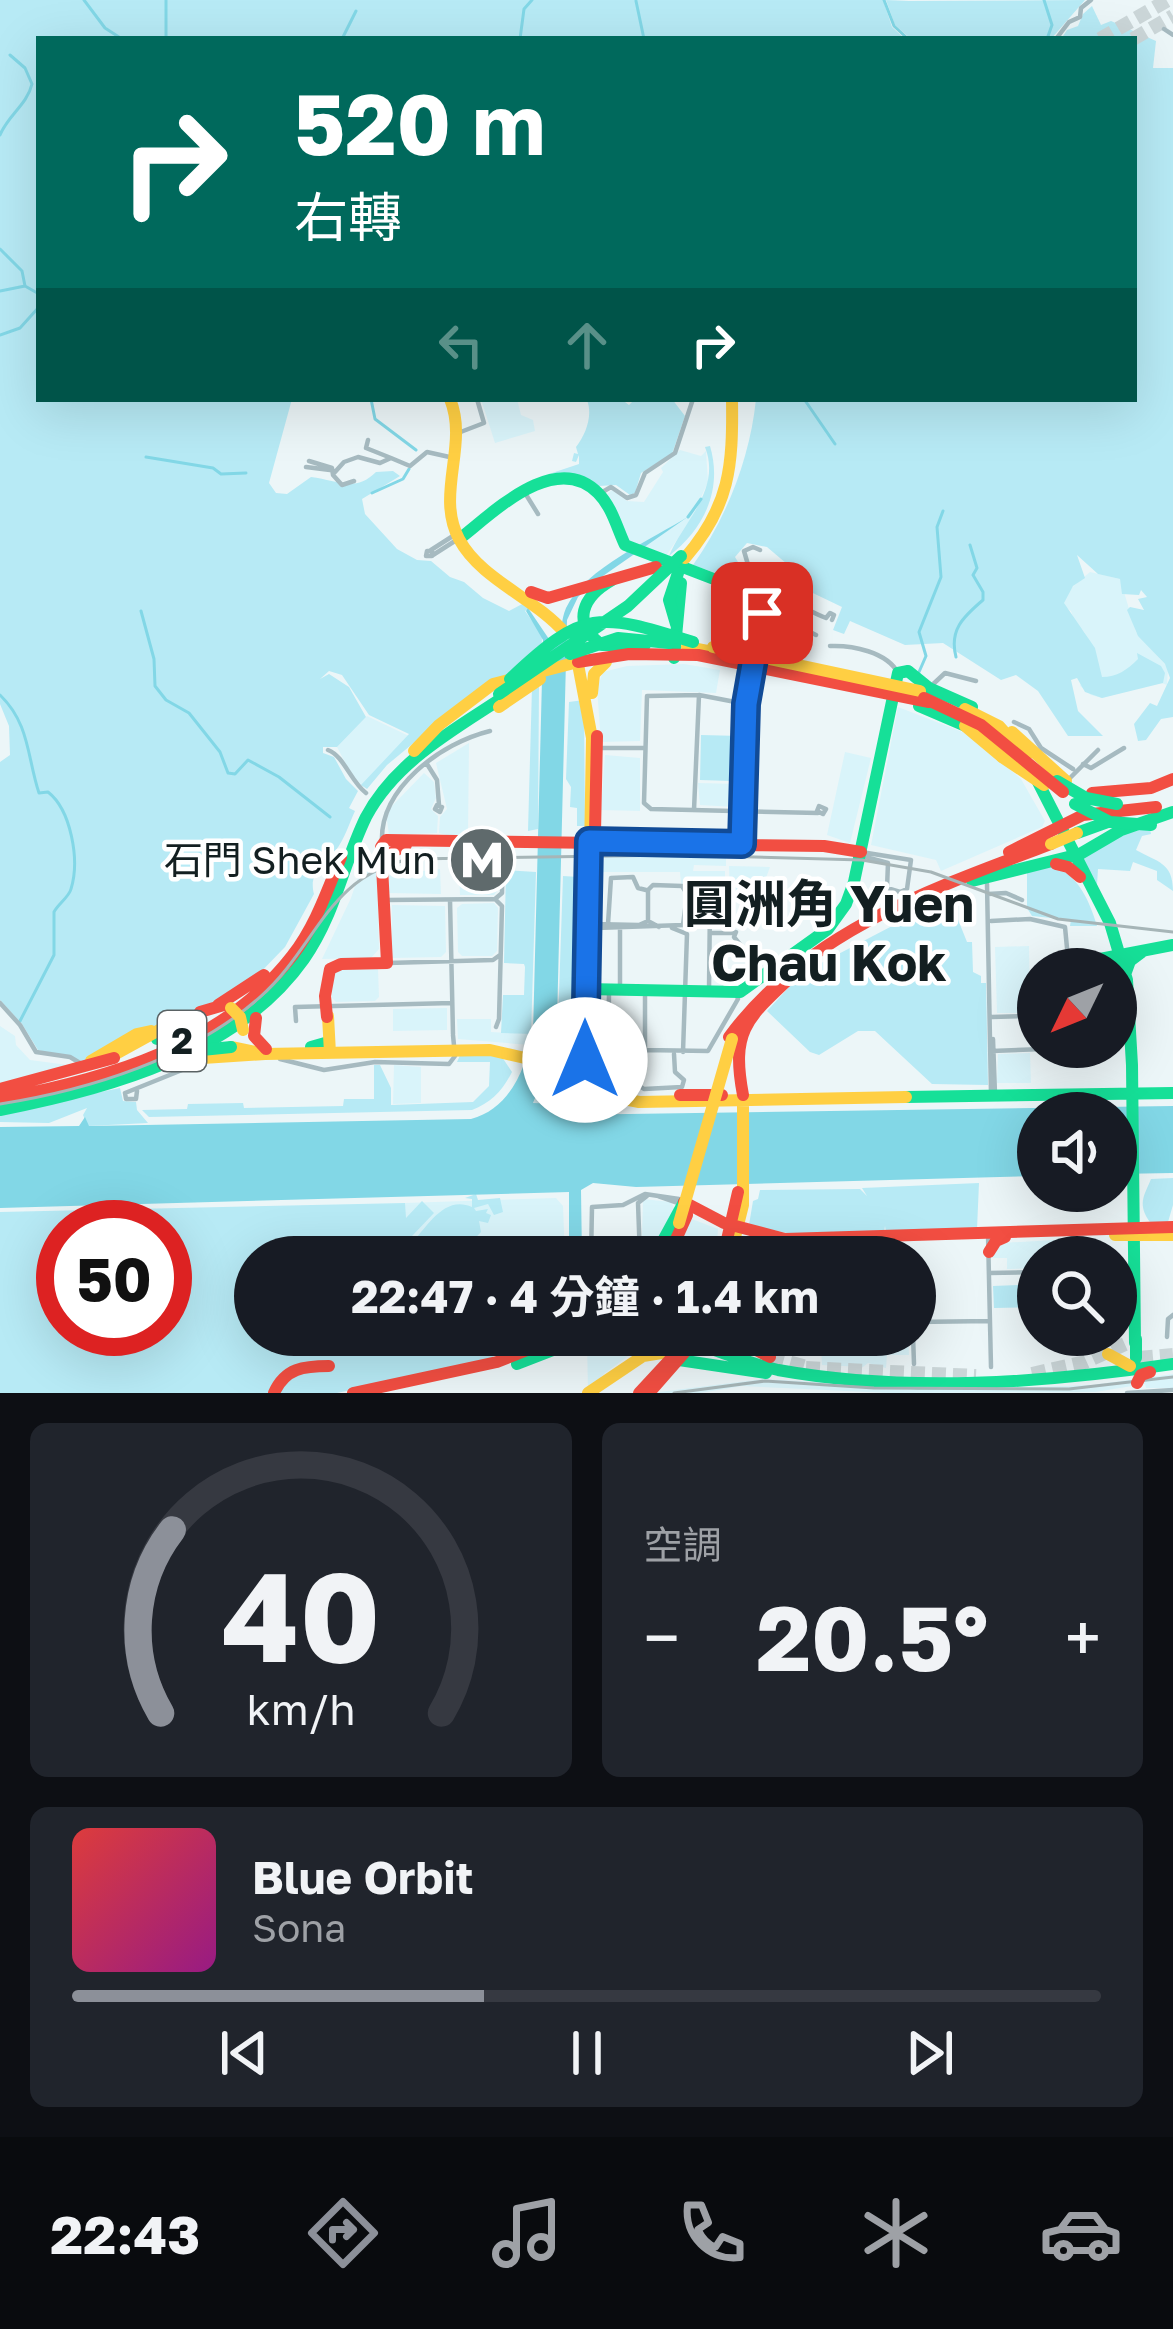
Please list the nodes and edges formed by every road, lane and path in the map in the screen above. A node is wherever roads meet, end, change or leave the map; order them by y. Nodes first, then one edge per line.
1 (1091, 0) edge
2 (1164, 29) dead end
3 (1173, 34) edge
4 (1058, 36) edge
5 (452, 402) edge
6 (478, 402) edge
7 (692, 402) edge
8 (722, 402) edge
9 (732, 402) edge
10 (458, 433) junction
11 (368, 440) dead end
12 (391, 458) junction
13 (454, 458) junction
14 (308, 464) dead end
15 (335, 472) junction
16 (354, 481) dead end
17 (525, 494) junction
18 (599, 494) junction
19 (538, 514) dead end
20 (460, 535) junction
21 (760, 550) dead end
22 (432, 552) dead end
23 (686, 555) junction
24 (608, 582) junction
25 (756, 593) junction
26 (555, 605) junction
27 (716, 610) dead end
28 (762, 619) junction
29 (832, 620) dead end
30 (816, 635) dead end
31 (713, 646) junction
32 (830, 646) dead end
33 (678, 653) junction
34 (580, 658) junction
35 (897, 675) junction
36 (539, 676) junction
37 (753, 679) junction
38 (973, 679) dead end
39 (929, 688) junction
40 (592, 693) junction
41 (499, 694) junction
42 (699, 695) junction
43 (894, 696) junction
44 (965, 709) junction
45 (964, 726) junction
46 (1017, 730) junction
47 (490, 731) dead end
48 (594, 748) junction
49 (645, 748) junction
50 (1124, 748) dead end
51 (328, 750) dead end
52 (1097, 750) dead end
53 (422, 756) junction
54 (1048, 759) junction
55 (1083, 764) junction
56 (1024, 774) junction
57 (1070, 775) junction
58 (1173, 779) edge
59 (1042, 788) junction
60 (366, 793) dead end
61 (1075, 804) junction
62 (439, 805) dead end
63 (1170, 807) edge
64 (694, 810) junction
65 (818, 813) dead end
66 (1058, 826) junction
67 (745, 833) junction
68 (503, 843) junction
69 (592, 844) junction
70 (1067, 844) junction
71 (388, 846) junction
72 (859, 853) junction
73 (1045, 864) junction
74 (1080, 877) junction
75 (949, 884) junction
76 (987, 884) dead end
77 (648, 890) junction
78 (687, 894) junction
79 (988, 894) junction
80 (494, 899) junction
81 (384, 900) junction
82 (450, 900) junction
83 (1022, 900) dead end
84 (320, 921) junction
85 (648, 921) junction
86 (991, 921) junction
87 (608, 924) junction
88 (590, 926) junction
89 (659, 927) junction
90 (620, 928) junction
91 (672, 928) junction
92 (711, 933) junction
93 (384, 947) junction
94 (1173, 947) edge
95 (1068, 948) edge
96 (1116, 948) edge
97 (1119, 948) edge
98 (500, 956) junction
99 (1137, 958) edge
100 (493, 960) junction
101 (452, 962) junction
102 (370, 963) junction
103 (387, 963) junction
104 (805, 964) junction
105 (500, 969) junction
106 (763, 972) junction
107 (781, 974) junction
108 (588, 988) junction
109 (615, 988) junction
110 (709, 989) junction
111 (684, 990) junction
112 (645, 991) junction
113 (736, 993) junction
114 (452, 1003) junction
115 (0, 1004) edge
116 (327, 1005) junction
117 (225, 1006) junction
118 (1017, 1016) edge
119 (991, 1017) junction
120 (296, 1021) dead end
121 (249, 1026) junction
122 (496, 1027) dead end
123 (161, 1030) junction
124 (188, 1032) junction
125 (731, 1038) junction
126 (454, 1044) junction
127 (231, 1047) junction
128 (258, 1050) junction
129 (645, 1050) junction
130 (1017, 1050) edge
131 (325, 1051) junction
132 (992, 1051) junction
133 (671, 1052) junction
134 (683, 1052) junction
135 (197, 1056) junction
136 (554, 1065) junction
137 (75, 1066) junction
138 (1129, 1068) edge
139 (635, 1070) junction
140 (731, 1071) junction
141 (589, 1080) junction
142 (139, 1089) dead end
143 (1173, 1090) edge
144 (1130, 1091) junction
145 (0, 1094) edge
146 (993, 1094) junction
147 (715, 1095) junction
148 (65, 1097) junction
149 (740, 1102) junction
150 (0, 1110) edge
151 (682, 1212) junction
152 (735, 1229) junction
153 (1132, 1232) junction
154 (1173, 1232) edge
155 (591, 1236) edge
156 (640, 1236) edge
157 (671, 1236) edge
158 (733, 1236) edge
159 (770, 1236) edge
160 (936, 1240) edge
161 (988, 1241) junction
162 (1017, 1272) edge
163 (989, 1273) junction
164 (1173, 1315) edge
165 (990, 1321) junction
166 (936, 1322) edge
167 (1167, 1337) dead end
168 (991, 1351) junction
169 (511, 1356) edge
170 (522, 1356) edge
171 (647, 1356) edge
172 (676, 1356) edge
173 (692, 1356) edge
174 (728, 1356) edge
175 (767, 1356) edge
176 (914, 1356) edge
177 (770, 1357) tunnel mouth
178 (1102, 1361) dead end
179 (914, 1364) dead end
180 (698, 1365) junction
181 (329, 1366) dead end
182 (1000, 1366) dead end
183 (1173, 1366) edge
184 (991, 1367) dead end
185 (1133, 1367) edge
186 (819, 1376) junction
187 (659, 1381) edge
188 (1033, 1382) junction
189 (1173, 1390) edge
190 (274, 1393) edge
191 (353, 1393) edge
192 (388, 1393) edge
193 (588, 1393) edge
194 (639, 1393) edge

1 - 4 street
2 - 3 street
5 - 10 main road
6 - 10 street
7 - 18 street
8 - 23 main road, 2
9 - 23 main road
10 - 13 main road
11 - 12 street
12 - 13 street
12 - 15 street
13 - 20 main road
14 - 15 street
15 - 16 street
17 - 18 main road
17 - 19 street
17 - 20 main road
18 - 25 main road
20 - 22 street
20 - 26 main road
20 - 26 main road
21 - 25 street
23 - 24 main road, bridge
23 - 31 main road, bridge
23 - 33 main road
23 - 34 main road, 2, bridge
23 - 41 main road, 2, bridge
24 - 26 main road
24 - 33 main road, bridge
25 - 28 main road
25 - 29 street
26 - 34 main road, bridge
27 - 28 street
28 - 30 street
28 - 37 main road
31 - 41 main road, bridge
31 - 44 main road, bridge
32 - 35 street
33 - 34 main road
33 - 34 main road, bridge
33 - 37 main road
33 - 43 main road, bridge
34 - 36 main road
34 - 40 main road
34 - 40 main road
34 - 41 main road, 2, bridge
34 - 48 main road
35 - 39 main road
35 - 43 main road
36 - 53 main road
36 - 53 main road
37 - 42 street
37 - 43 main road
37 - 67 main road
38 - 39 street
39 - 54 main road
40 - 48 main road
41 - 53 main road, 2
41 - 53 main road, 2
42 - 49 street
42 - 64 street
43 - 45 main road
43 - 56 main road, bridge
43 - 59 main road
43 - 61 main road, bridge
43 - 72 main road
44 - 46 main road, bridge
44 - 63 main road, bridge
45 - 56 main road
45 - 61 main road, bridge
46 - 54 street
46 - 59 main road
47 - 53 street
48 - 49 street
48 - 69 main road
49 - 64 street
50 - 55 street
51 - 60 street
52 - 55 street
53 - 62 street
53 - 71 street
53 - 84 main road, 2
54 - 57 main road
55 - 57 street
56 - 66 main road
57 - 58 main road
59 - 66 main road
61 - 63 main road, bridge
63 - 66 main road
63 - 70 main road
63 - 70 main road
64 - 67 street
65 - 67 street
66 - 70 main road
66 - 75 main road
67 - 69 main road
67 - 72 main road
68 - 69 main road
68 - 71 main road
68 - 80 street
69 - 88 main road
70 - 73 main road
70 - 74 main road
70 - 75 main road
70 - 97 main road
71 - 81 main road
72 - 72 street
72 - 106 main road
73 - 74 main road
73 - 75 main road
74 - 96 main road
75 - 104 main road
75 - 107 main road
76 - 79 street
77 - 78 street
77 - 85 street
77 - 87 street
78 - 91 street
78 - 92 street
79 - 83 street
79 - 86 street
80 - 82 street
80 - 98 street
81 - 82 street
81 - 93 main road
82 - 101 street
84 - 117 main road
84 - 121 main road
84 - 145 main road, 2
84 - 148 main road, 2
85 - 87 street
85 - 89 street
86 - 95 street
86 - 119 street
87 - 88 street
88 - 90 street
88 - 108 main road
89 - 90 street
89 - 91 street
90 - 109 street
91 - 111 street
92 - 106 street
92 - 110 street
93 - 102 main road
93 - 103 main road
94 - 99 main road
98 - 100 street
98 - 105 street
100 - 101 street
100 - 105 street
101 - 103 street
101 - 114 street
102 - 103 main road
102 - 116 main road
104 - 125 main road
104 - 149 main road
105 - 122 street
106 - 110 main road
106 - 113 main road
107 - 125 main road
107 - 140 main road
108 - 109 main road
108 - 141 main road
109 - 111 main road
109 - 112 main road
109 - 139 street
110 - 111 main road
111 - 112 main road
111 - 113 main road
111 - 134 street
112 - 129 street
113 - 134 street
114 - 116 street
114 - 126 street
115 - 137 street
116 - 120 street
116 - 131 main road
117 - 121 main road, bridge
117 - 124 main road
118 - 119 street
119 - 132 street
121 - 127 main road, bridge
121 - 128 main road
123 - 124 main road
123 - 137 main road
123 - 145 main road
124 - 135 main road, bridge
124 - 137 main road
125 - 151 main road, bridge
126 - 131 main road
126 - 131 street
126 - 136 main road
127 - 128 main road
127 - 135 main road, bridge
128 - 131 main road
128 - 135 main road, bridge
129 - 133 street
129 - 139 street
130 - 132 street
131 - 142 street
132 - 146 street
133 - 134 street
133 - 139 street
135 - 148 main road
136 - 141 main road
136 - 141 main road
137 - 145 main road
138 - 144 main road
140 - 147 main road
140 - 149 main road
141 - 147 main road
141 - 149 main road
143 - 144 main road
144 - 146 main road
144 - 153 main road
146 - 149 main road
147 - 149 main road
148 - 150 main road, 2
149 - 152 main road
151 - 152 main road
151 - 155 street
151 - 156 street
151 - 157 main road
152 - 158 main road
152 - 159 main road
153 - 154 main road
153 - 161 main road
153 - 161 main road
153 - 185 main road
160 - 161 main road
161 - 163 street
162 - 163 street
163 - 165 street
164 - 167 street
165 - 166 street
165 - 168 street
168 - 182 street
168 - 184 street
169 - 191 main road
170 - 192 main road
171 - 193 main road
172 - 187 main road
173 - 180 main road
174 - 186 main road
175 - 177 main road
176 - 179 street
178 - 185 main road, bridge
180 - 186 main road
180 - 187 main road
181 - 190 main road
183 - 185 main road
183 - 188 main road
185 - 188 main road
185 - 189 street
186 - 188 main road
187 - 194 main road

